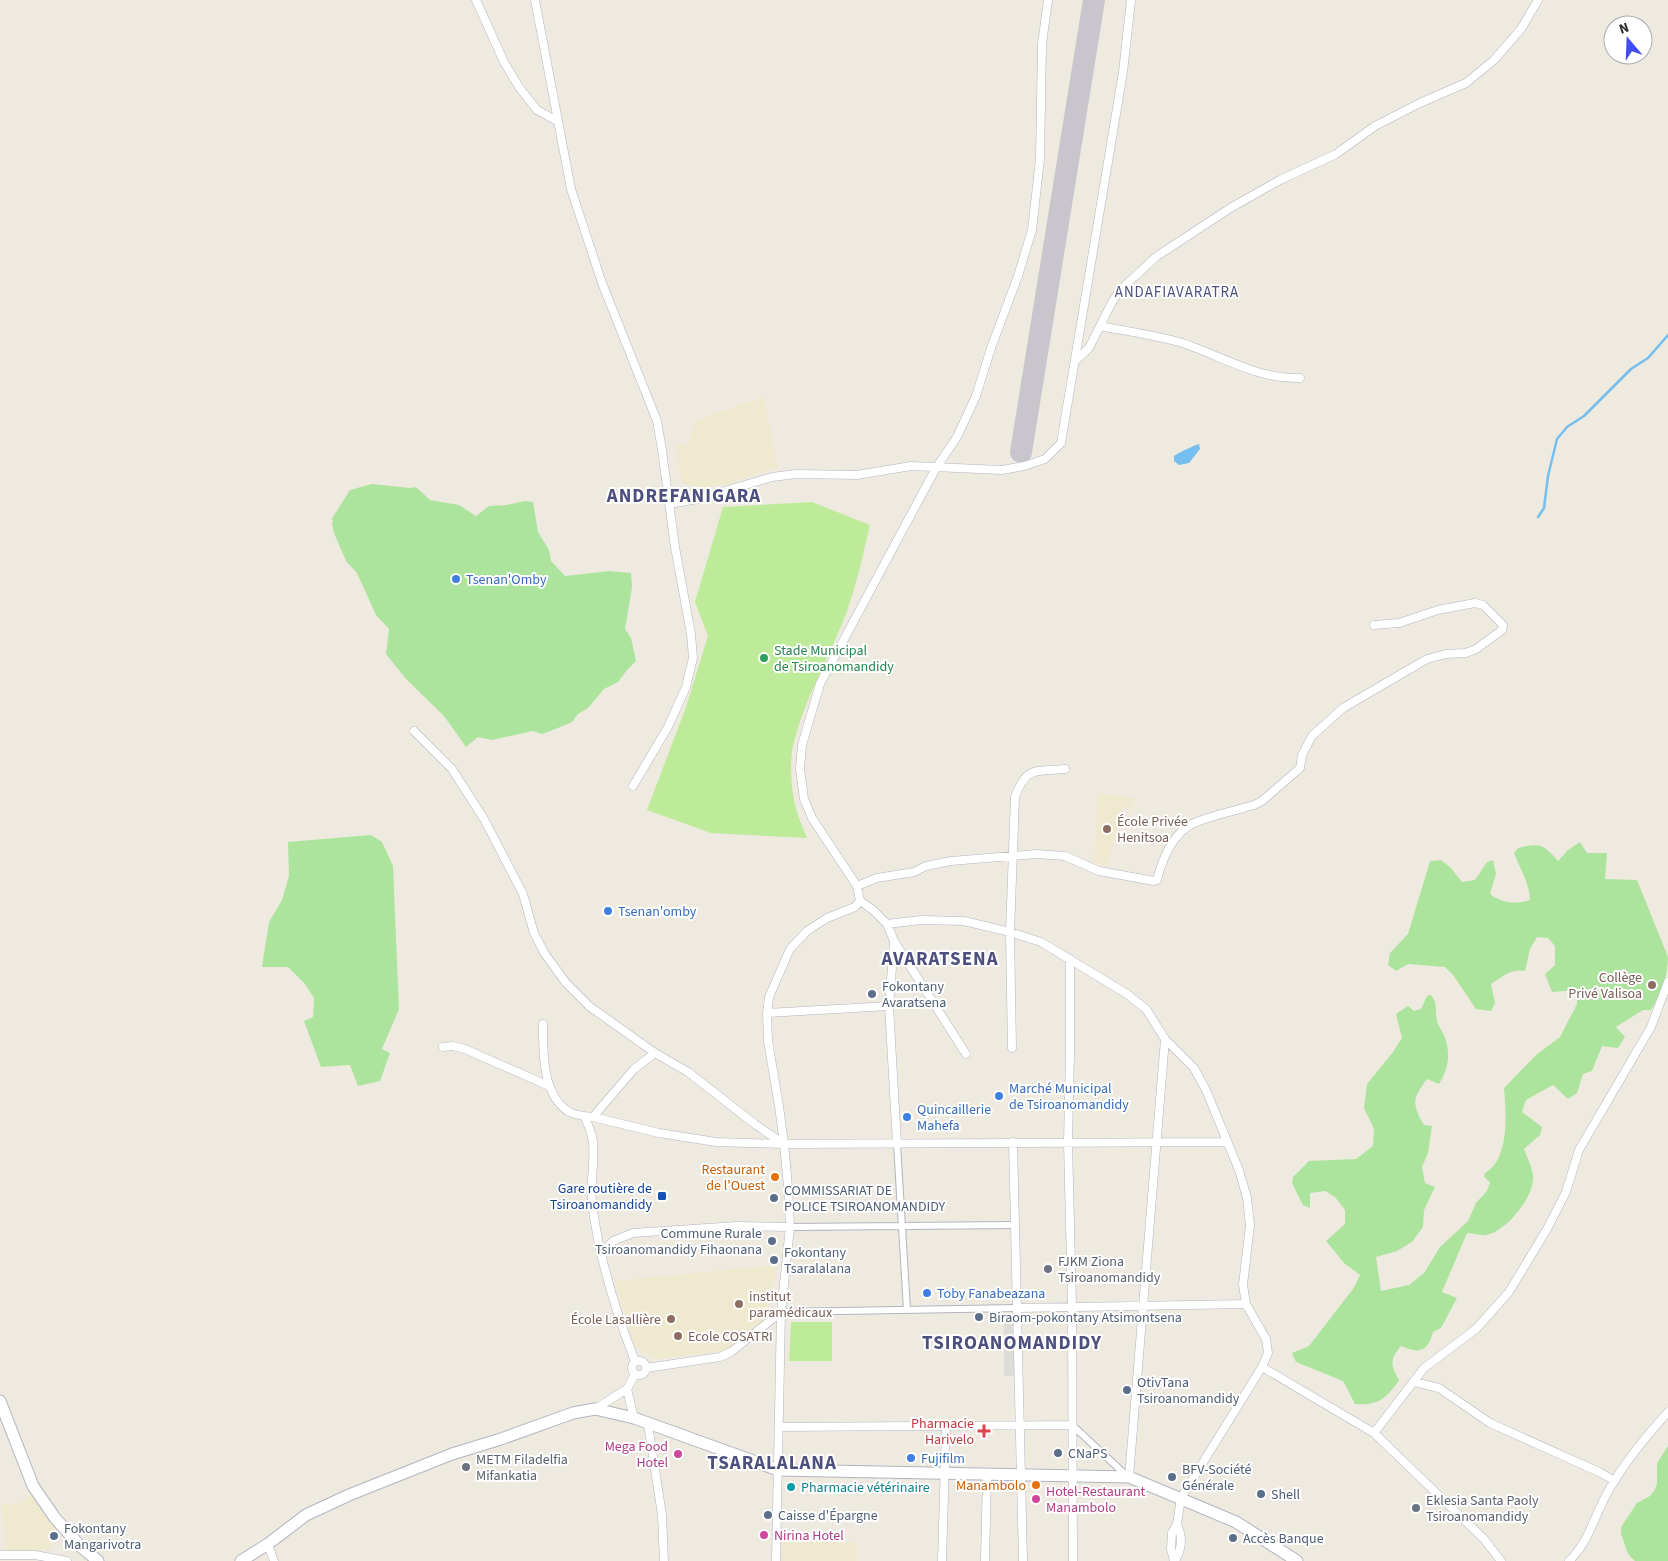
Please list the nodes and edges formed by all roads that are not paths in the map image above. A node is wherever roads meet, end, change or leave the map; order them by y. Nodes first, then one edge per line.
1 (476, 0) edge
2 (535, 0) edge
3 (1048, 0) edge
4 (1131, 0) edge
5 (1538, 0) edge
6 (557, 121) junction
7 (1100, 326) junction
8 (1075, 361) junction
9 (1300, 378) dead end
10 (936, 468) junction
11 (670, 504) junction
12 (1374, 625) dead end
13 (414, 731) dead end
14 (1066, 769) dead end
15 (633, 786) dead end
16 (1012, 856) junction
17 (857, 886) junction
18 (860, 901) junction
19 (887, 924) junction
20 (1010, 932) junction
21 (894, 942) junction
22 (1070, 958) junction
23 (1668, 982) edge
24 (889, 1006) junction
25 (766, 1013) junction
26 (543, 1024) dead end
27 (1165, 1039) junction
28 (443, 1047) dead end
29 (1012, 1048) dead end
30 (655, 1053) junction
31 (966, 1054) dead end
32 (550, 1086) junction
33 (584, 1116) junction
34 (593, 1117) junction
35 (1013, 1142) junction
36 (1068, 1142) junction
37 (1156, 1142) junction
38 (1227, 1142) junction
39 (784, 1144) junction
40 (898, 1144) junction
41 (1015, 1225) junction
42 (903, 1226) junction
43 (790, 1227) junction
44 (602, 1254) junction
45 (1246, 1304) junction
46 (1144, 1306) junction
47 (1072, 1307) junction
48 (1018, 1308) junction
49 (907, 1310) junction
50 (781, 1312) junction
51 (636, 1361) junction
52 (1262, 1367) junction
53 (646, 1368) junction
54 (636, 1374) junction
55 (1418, 1383) dead end
56 (628, 1389) junction
57 (0, 1401) edge
58 (595, 1409) junction
59 (1668, 1412) edge
60 (634, 1418) junction
61 (648, 1424) junction
62 (946, 1426) junction
63 (1020, 1426) junction
64 (1072, 1426) junction
65 (779, 1427) junction
66 (1374, 1433) junction
67 (778, 1470) junction
68 (946, 1473) junction
69 (987, 1474) junction
70 (1021, 1475) junction
71 (1072, 1476) junction
72 (1129, 1477) junction
73 (1615, 1481) junction
74 (1181, 1498) junction
75 (268, 1544) junction
76 (0, 1555) edge
77 (67, 1561) edge
78 (98, 1561) edge
79 (241, 1561) edge
80 (274, 1561) edge
81 (664, 1561) edge
82 (776, 1561) edge
83 (942, 1561) edge
84 (985, 1561) edge
85 (1023, 1561) edge
86 (1072, 1561) edge
87 (1175, 1561) edge
88 (1297, 1561) edge
89 (1501, 1561) edge
90 (1568, 1561) edge

1 - 6 street
2 - 6 street
3 - 10 street
4 - 8 street
5 - 7 street
6 - 11 street
7 - 8 street
7 - 9 street
8 - 10 street
10 - 11 street
10 - 17 street
11 - 15 street
12 - 16 street
13 - 30 street
14 - 16 street
16 - 17 street
16 - 20 street
17 - 18 street
18 - 19 street
18 - 25 street
19 - 20 street
19 - 21 street
20 - 22 street
20 - 29 street
21 - 24 street
21 - 31 street
22 - 27 street
22 - 36 street
23 - 66 street
24 - 25 street
24 - 40 street
25 - 39 street
26 - 32 street
27 - 37 street
27 - 38 street
28 - 32 street
30 - 34 street
30 - 39 street
32 - 33 street
33 - 34 street
33 - 44 street
34 - 39 street
35 - 36 street
35 - 40 street
35 - 41 street
36 - 37 street
36 - 47 street
37 - 38 street
37 - 46 street
38 - 45 street
39 - 40 street
39 - 43 street
40 - 42 street
41 - 42 street
41 - 48 street
42 - 43 street
42 - 49 street
43 - 44 street
43 - 50 street
44 - 51 street
45 - 46 street
45 - 52 street
46 - 47 street
46 - 72 street
47 - 48 street
47 - 64 street
48 - 49 street
48 - 63 street
49 - 50 street
50 - 53 street
50 - 65 street
51 - 53 street
51 - 54 street
52 - 66 street
52 - 74 street
53 - 54 street
54 - 56 street
55 - 73 street
56 - 58 street
56 - 60 street
57 - 78 main road
58 - 60 main road
58 - 75 main road
59 - 73 street
60 - 61 main road
61 - 67 main road
61 - 81 street
62 - 63 street
62 - 65 street
62 - 68 street
63 - 64 street
63 - 70 street
64 - 71 street
64 - 72 street
65 - 67 street
66 - 89 street
67 - 68 main road
67 - 82 street
68 - 69 main road
68 - 83 street
69 - 70 main road
69 - 84 street
70 - 71 main road
70 - 85 street
71 - 72 main road
71 - 86 street
72 - 74 main road
73 - 90 street
74 - 87 street
74 - 88 main road
75 - 79 main road
75 - 80 street
76 - 77 street

